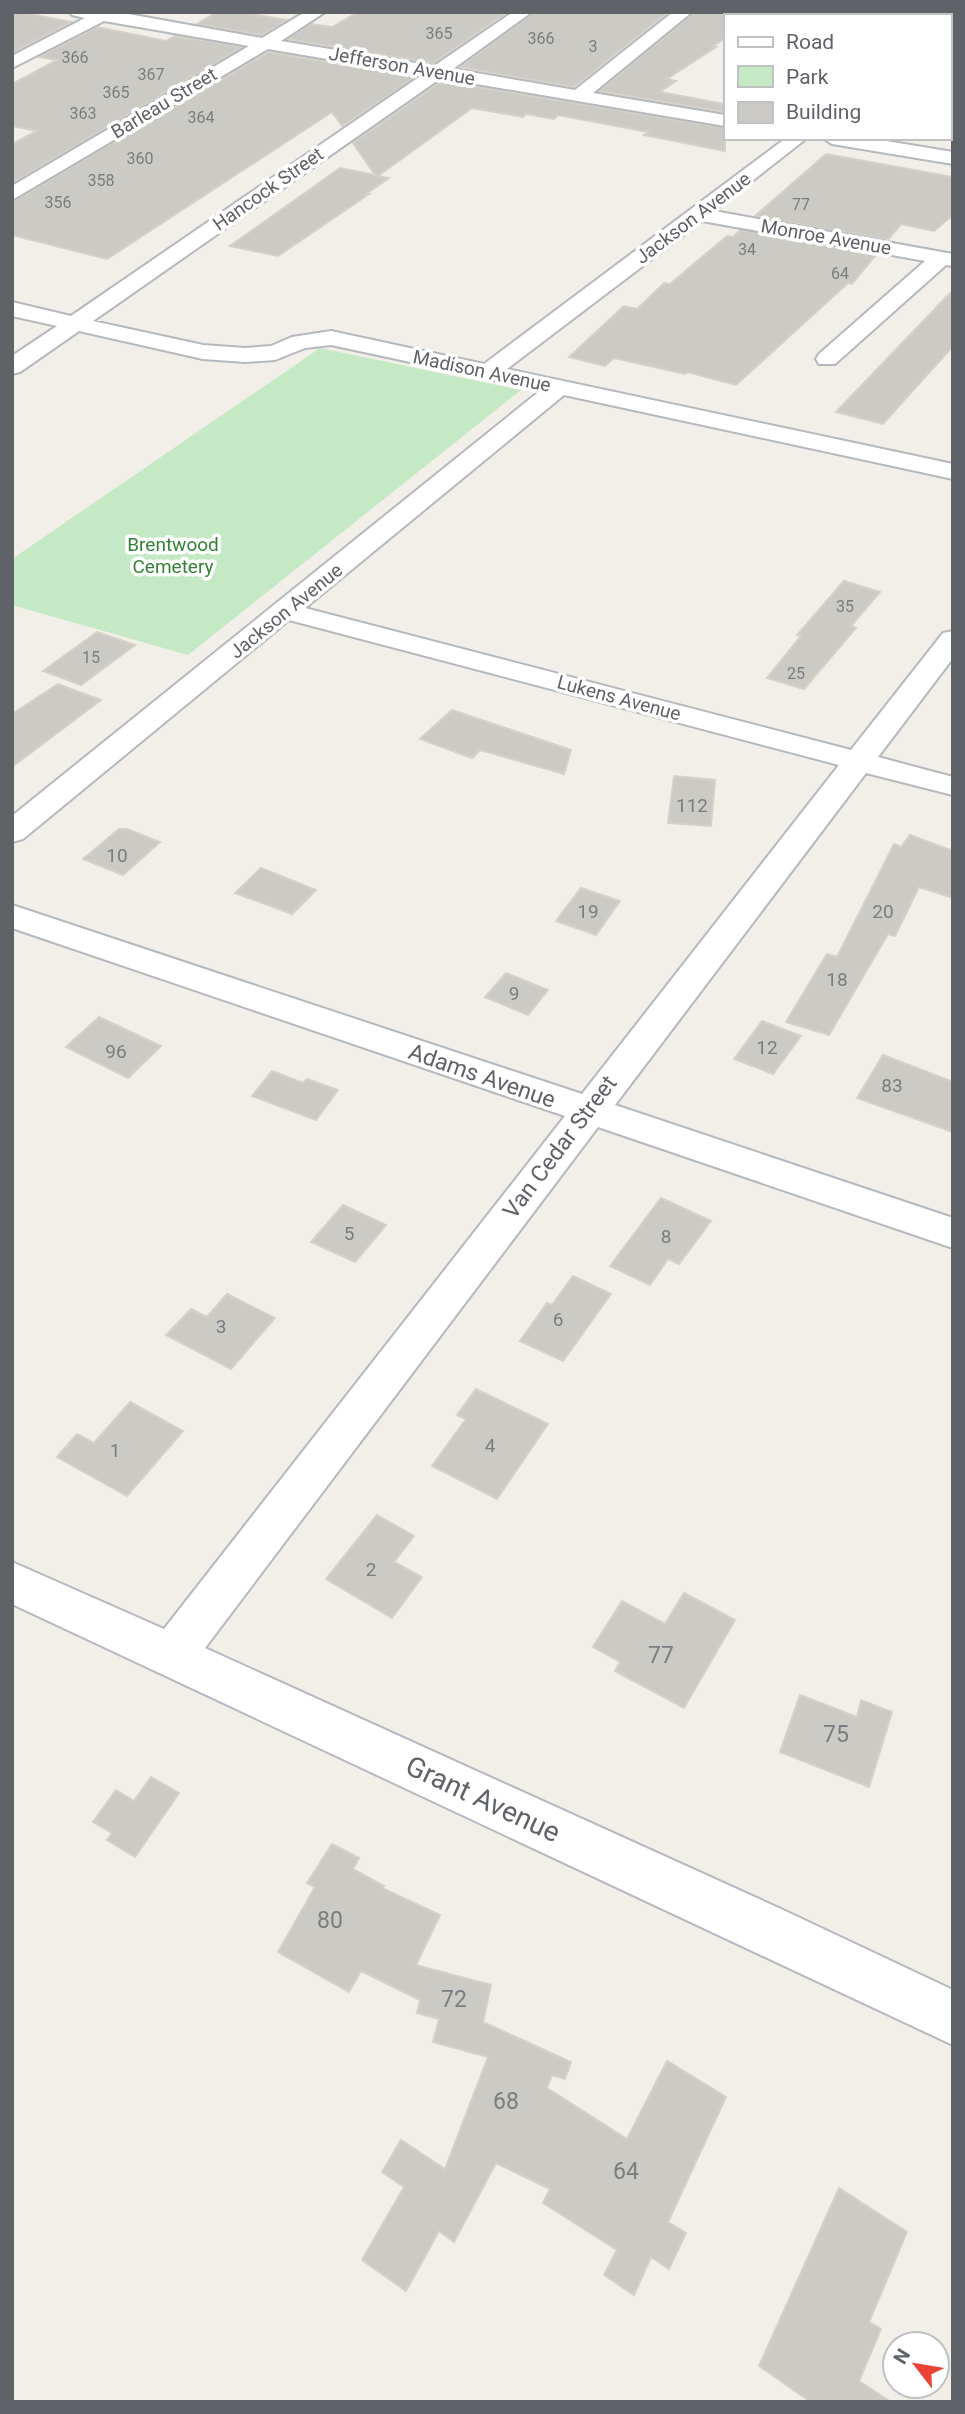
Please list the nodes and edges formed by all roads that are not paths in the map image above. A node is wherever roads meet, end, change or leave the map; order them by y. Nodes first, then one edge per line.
1 (79, 12) edge
2 (317, 12) edge
3 (524, 12) edge
4 (684, 12) edge
5 (105, 14) edge
6 (264, 43) junction
7 (12, 63) edge
8 (437, 72) junction
9 (578, 96) junction
10 (724, 120) edge
11 (795, 140) edge
12 (844, 140) edge
13 (953, 158) edge
14 (12, 194) edge
15 (699, 214) junction
16 (947, 259) edge
17 (12, 309) edge
18 (74, 323) junction
19 (827, 359) dead end
20 (12, 367) edge
21 (487, 373) junction
22 (558, 388) junction
23 (953, 472) edge
24 (285, 611) junction
25 (953, 639) edge
26 (856, 761) junction
27 (953, 786) edge
28 (12, 832) edge
29 (12, 916) edge
30 (587, 1111) junction
31 (953, 1233) edge
32 (12, 1582) edge
33 (171, 1656) junction
34 (953, 2018) edge

1 - 5 street, Jefferson Avenue
2 - 6 street, Barleau Street
3 - 8 street, Hancock Street
4 - 9 street
5 - 6 street, Jefferson Avenue
5 - 7 street
6 - 8 street, Jefferson Avenue
6 - 14 street, Barleau Street
8 - 9 street, Jefferson Avenue
8 - 18 street, Hancock Street
9 - 10 street, Jefferson Avenue
11 - 15 street, Jackson Avenue
12 - 13 street
15 - 16 street, Monroe Avenue
15 - 21 street, Jackson Avenue
16 - 19 street
17 - 18 street, Madison Avenue
18 - 20 street, Hancock Street
18 - 21 street, Madison Avenue
21 - 22 street, Madison Avenue
22 - 23 street, Madison Avenue
22 - 24 street, Jackson Avenue
24 - 26 street, Lukens Avenue
24 - 28 street, Jackson Avenue
25 - 26 street, Van Cedar Street
26 - 27 street, Lukens Avenue
26 - 30 street, Van Cedar Street
29 - 30 street, Adams Avenue
30 - 31 street, Adams Avenue
30 - 33 street, Van Cedar Street
32 - 33 street, Grant Avenue
33 - 34 street, Grant Avenue

